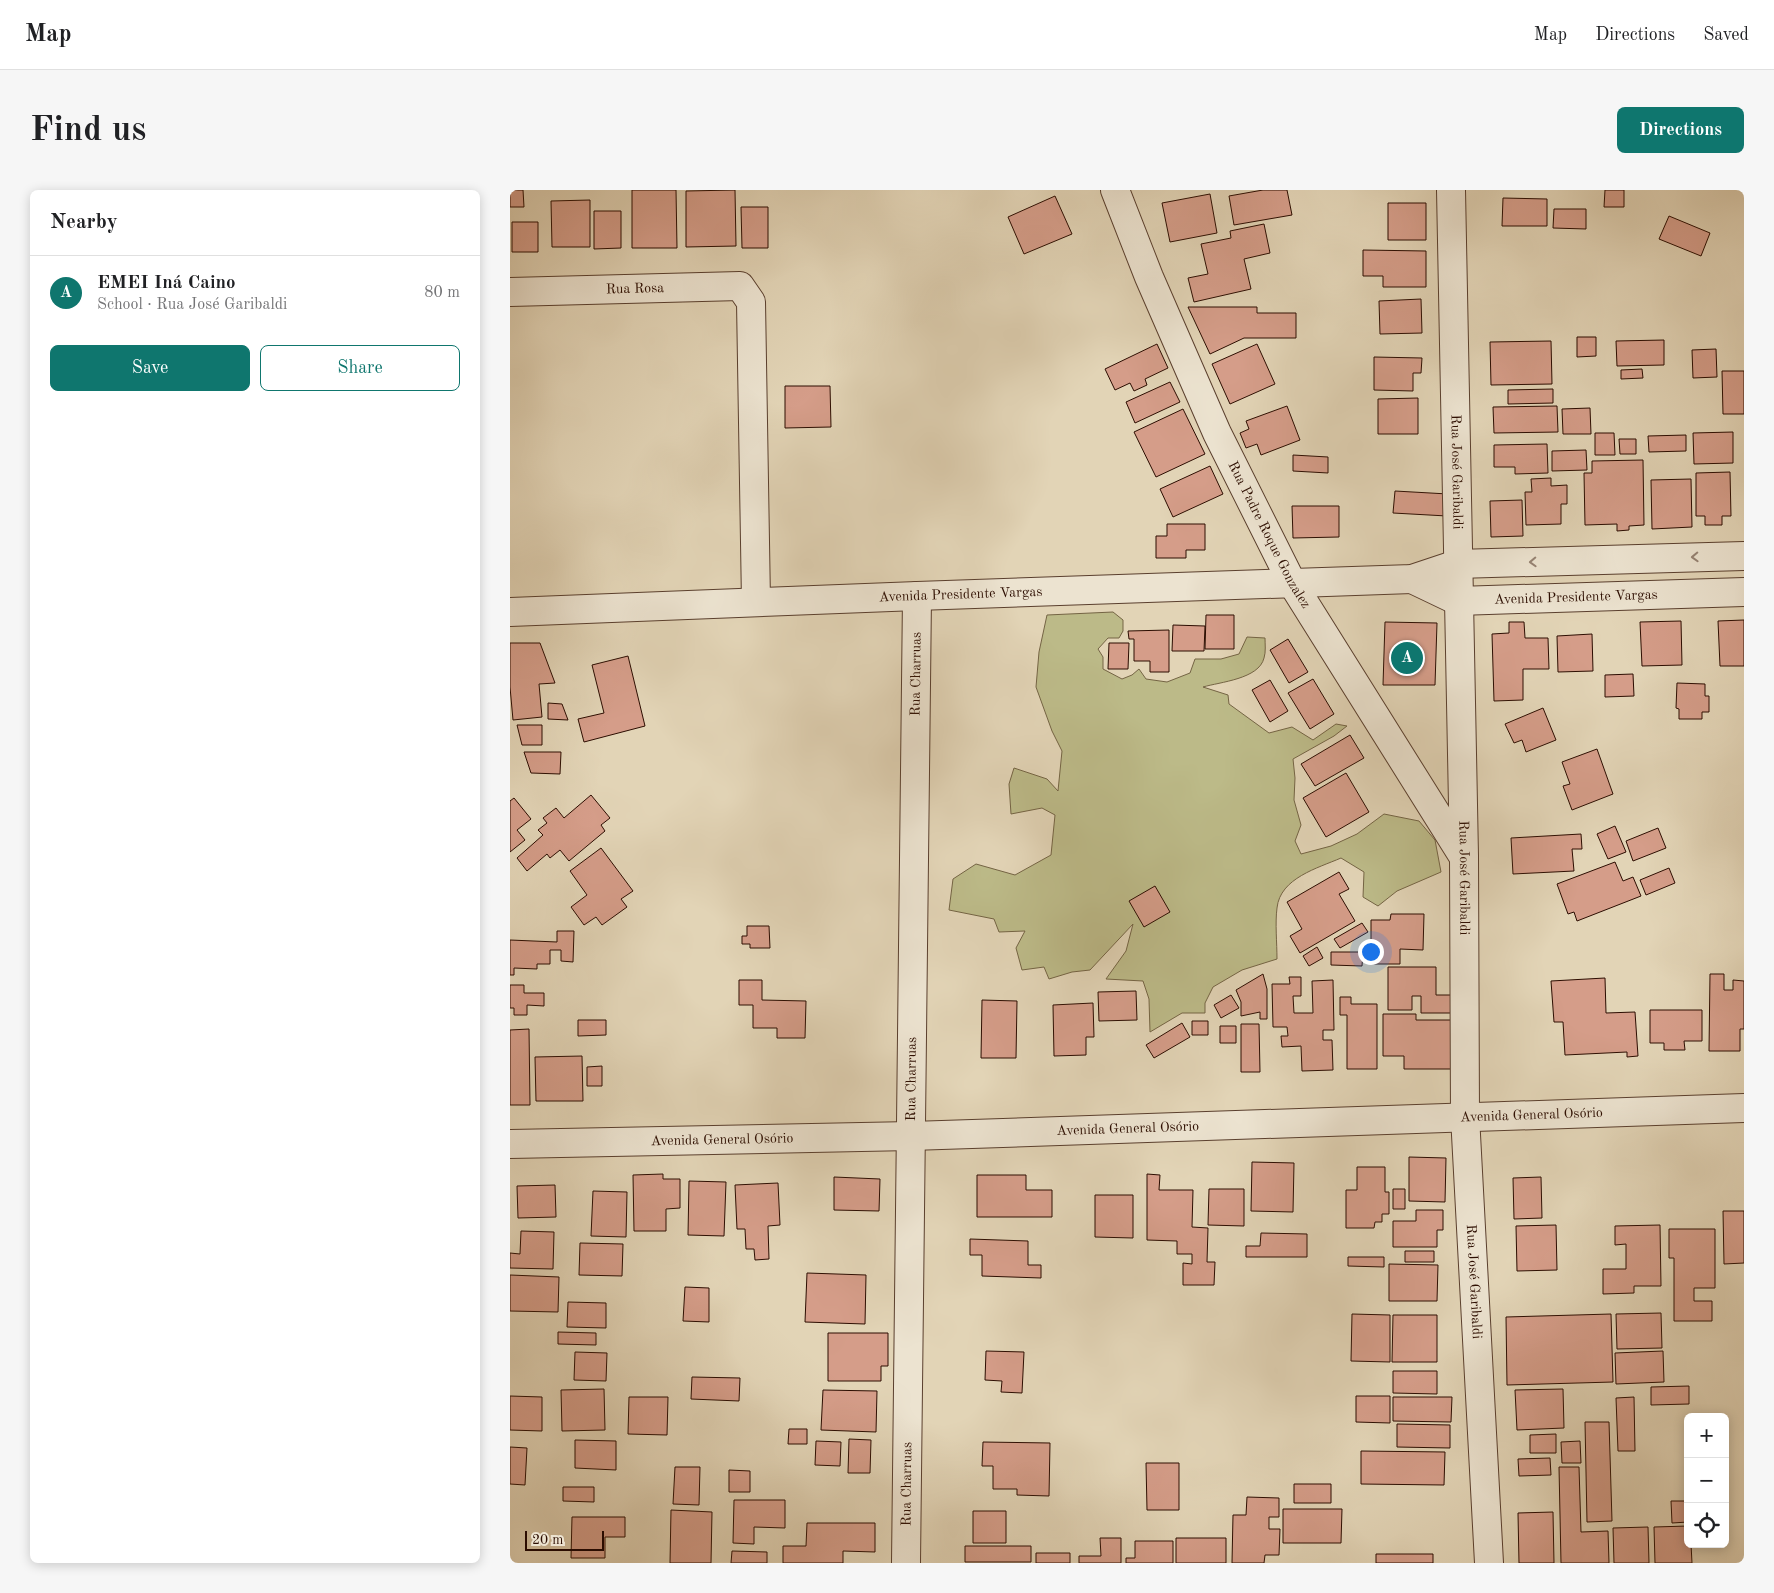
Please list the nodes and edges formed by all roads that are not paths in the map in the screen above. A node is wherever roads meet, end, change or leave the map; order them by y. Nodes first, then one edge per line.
1 (1116, 190) edge
2 (1451, 190) edge
3 (510, 292) edge
4 (1744, 556) edge
5 (1458, 564) junction
6 (1412, 580) junction
7 (1292, 583) junction
8 (1744, 592) edge
9 (917, 596) junction
10 (1458, 601) junction
11 (756, 602) junction
12 (510, 612) edge
13 (1464, 856) junction
14 (1744, 1108) edge
15 (1465, 1116) junction
16 (911, 1136) junction
17 (510, 1144) edge
18 (906, 1563) edge
19 (1489, 1563) edge

1 - 7 street, Rua Padre Roque Gonzalez
2 - 5 street, Rua José Garibaldi
3 - 11 street, Rua Rosa
4 -> 5 street, Avenida Presidente Vargas
5 - 6 street, Avenida Presidente Vargas
5 - 10 street, Rua José Garibaldi
6 - 7 street, Avenida Presidente Vargas
6 - 10 street, Avenida Presidente Vargas
7 - 9 street, Avenida Presidente Vargas
7 - 13 street, Rua Padre Roque Gonzalez
8 - 10 street, Avenida Presidente Vargas
9 - 11 street, Avenida Presidente Vargas
9 - 16 street, Rua Charruas
10 - 13 street, Rua José Garibaldi
11 - 12 street, Avenida Presidente Vargas
13 - 15 street, Rua José Garibaldi
14 - 15 street, Avenida General Osório
15 - 16 street, Avenida General Osório
15 - 19 street, Rua José Garibaldi
16 - 17 street, Avenida General Osório
16 - 18 street, Rua Charruas

